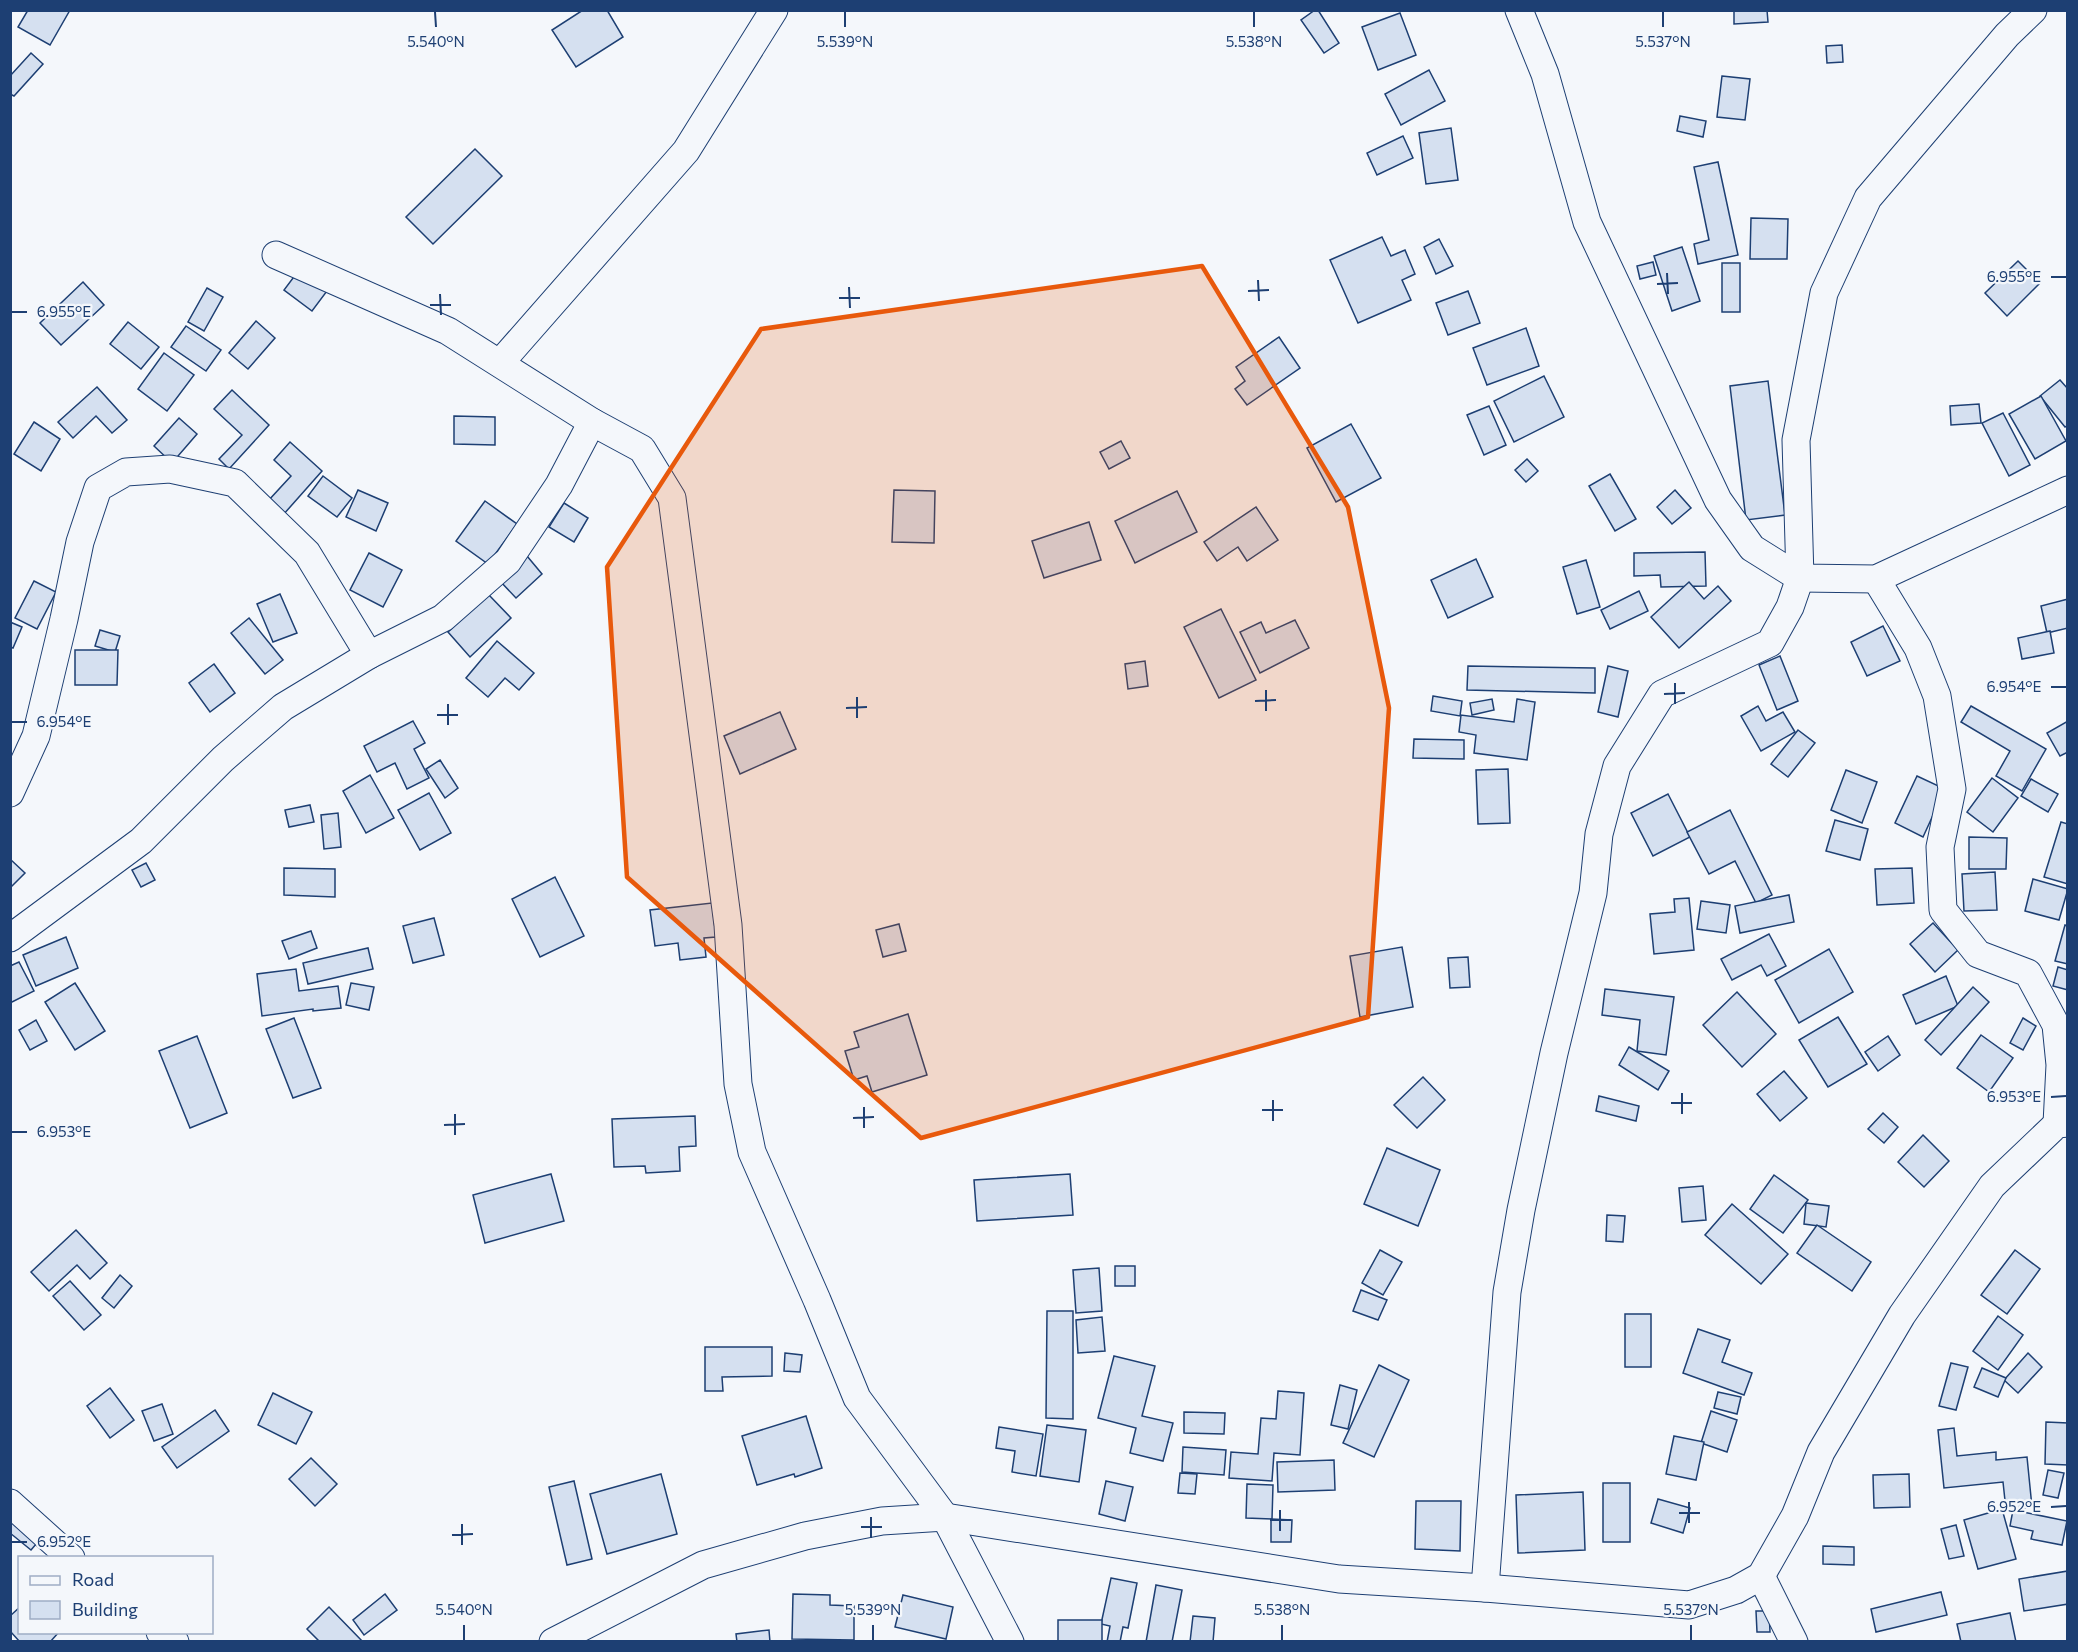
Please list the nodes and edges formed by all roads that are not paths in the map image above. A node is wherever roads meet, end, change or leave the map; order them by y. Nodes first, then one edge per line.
1 (774, 10) edge
2 (1519, 10) edge
3 (2032, 10) edge
4 (276, 255) dead end
5 (500, 363) junction
6 (592, 422) junction
7 (2067, 490) edge
8 (1800, 578) junction
9 (1876, 579) junction
10 (369, 656) junction
11 (10, 793) edge
12 (10, 938) edge
13 (2062, 1124) edge
14 (10, 1503) edge
15 (945, 1517) junction
16 (70, 1556) edge
17 (1761, 1576) junction
18 (1485, 1588) junction
19 (553, 1641) edge
20 (1010, 1641) edge
21 (1794, 1641) edge

1 - 5 street
2 - 8 street
3 - 8 street
4 - 5 street
5 - 6 street
6 - 10 street
6 - 15 street
7 - 9 street
8 - 9 street
8 - 18 street
9 - 13 street
10 - 11 street
10 - 12 street
13 - 17 street
14 - 16 street
15 - 18 street
15 - 19 street
15 - 20 street
17 - 18 street
17 - 21 street

